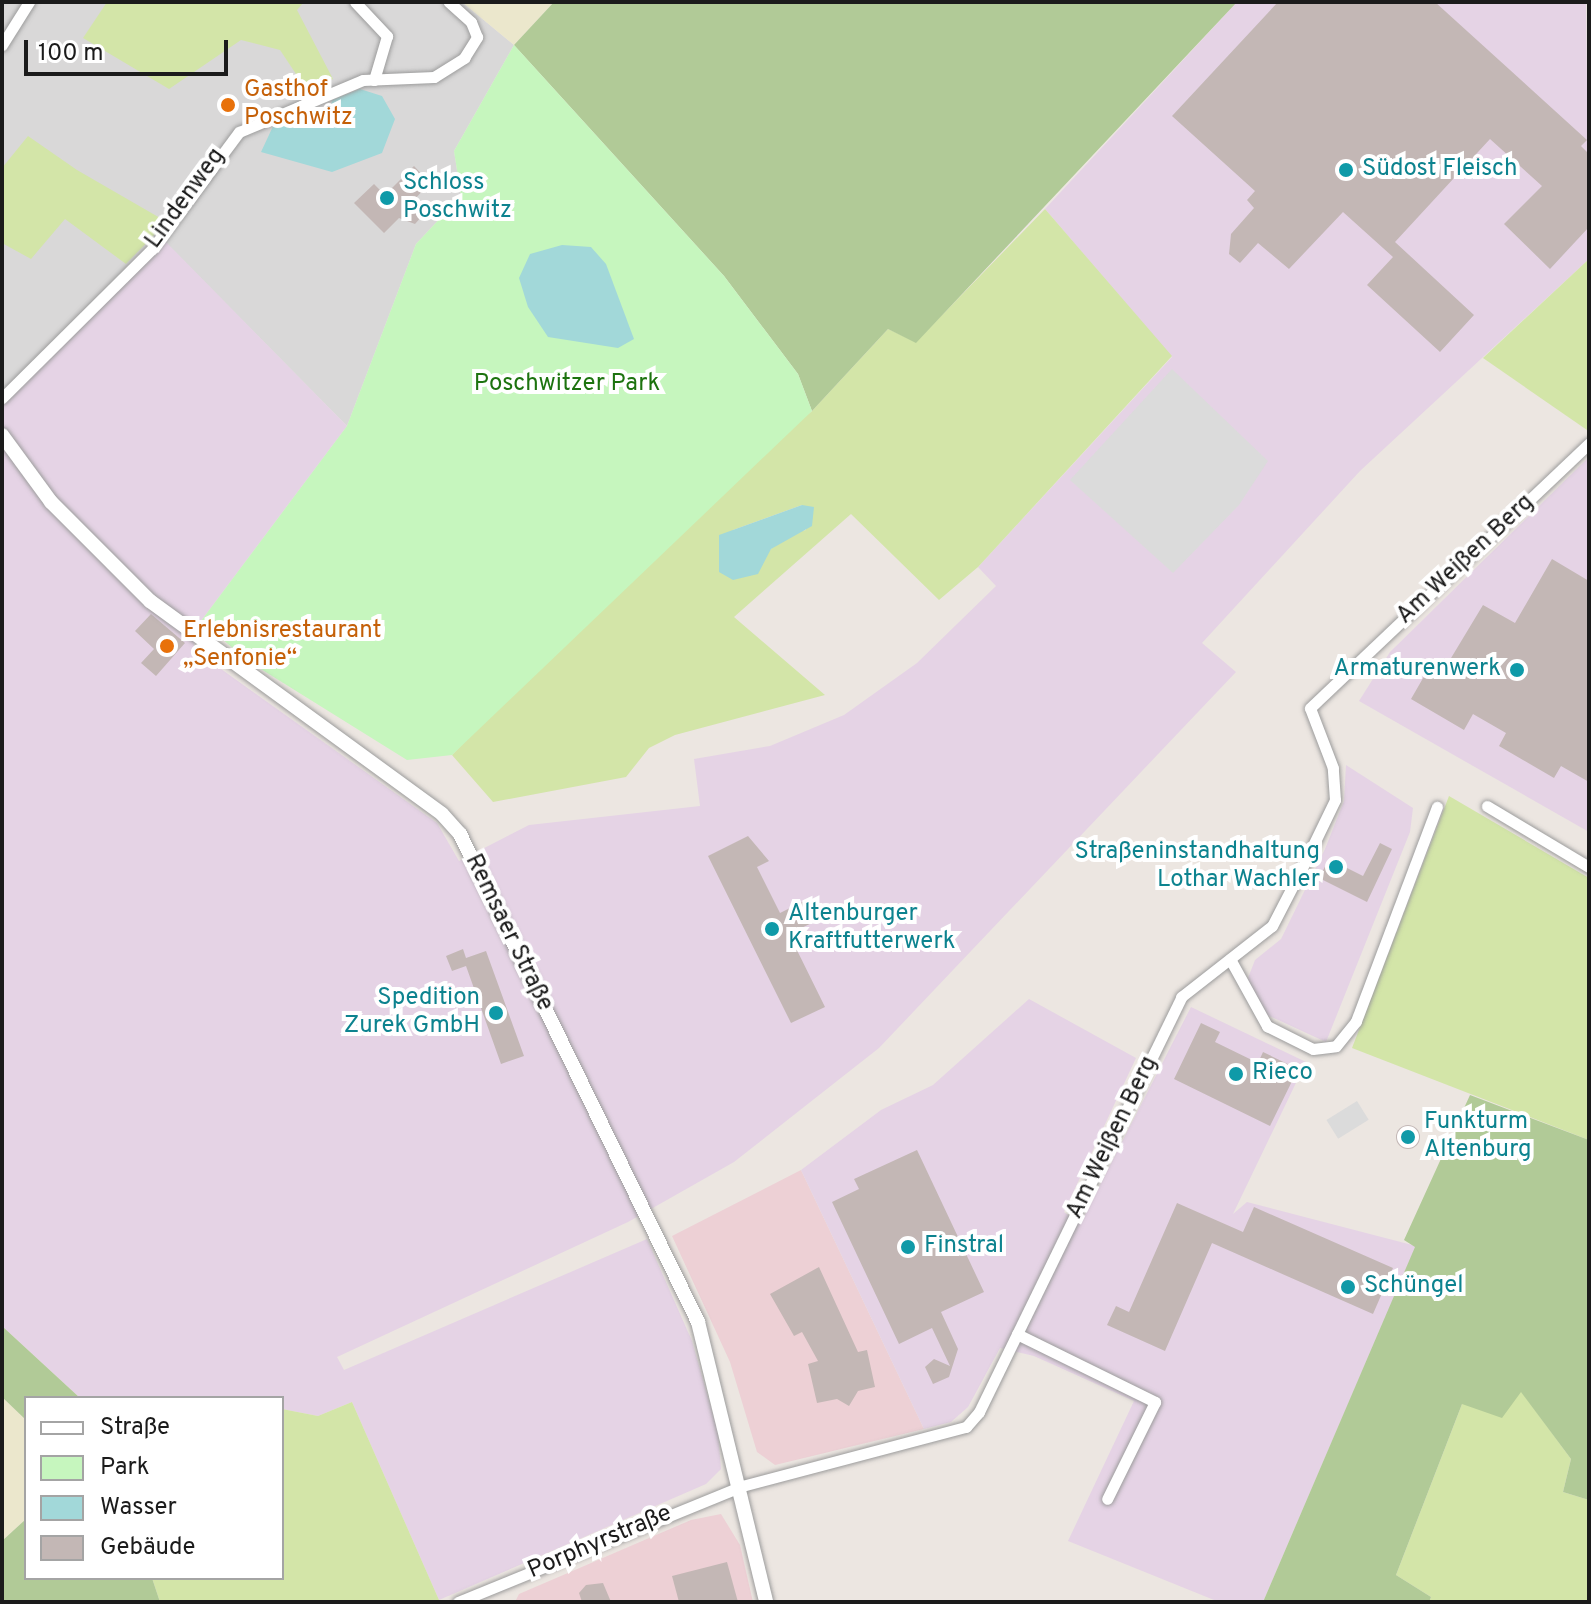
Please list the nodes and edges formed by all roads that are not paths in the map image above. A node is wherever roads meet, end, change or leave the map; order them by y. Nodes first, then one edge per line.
1 (29, 2) edge
2 (355, 2) edge
3 (449, 2) edge
4 (2, 45) edge
5 (374, 80) junction
6 (2, 398) edge
7 (2, 435) edge
8 (1589, 443) edge
9 (1487, 806) dead end
10 (1437, 807) dead end
11 (1589, 867) edge
12 (1230, 959) junction
13 (1017, 1334) junction
14 (742, 1486) junction
15 (1107, 1499) dead end
16 (483, 1597) edge
17 (458, 1602) edge
18 (766, 1602) edge

1 - 4 street
2 - 5 street
3 - 5 street, Lindenweg
5 - 6 street, Lindenweg
7 - 14 street, Remsaer Straße
8 - 12 street, Am Weißen Berg
9 - 11 street
10 - 12 street
12 - 13 street, Am Weißen Berg
13 - 14 street, Am Weißen Berg
13 - 15 street
14 - 16 street, Porphyrstraße
14 - 18 street, Remsaer Straße
16 - 17 street, Porphyrstraße

